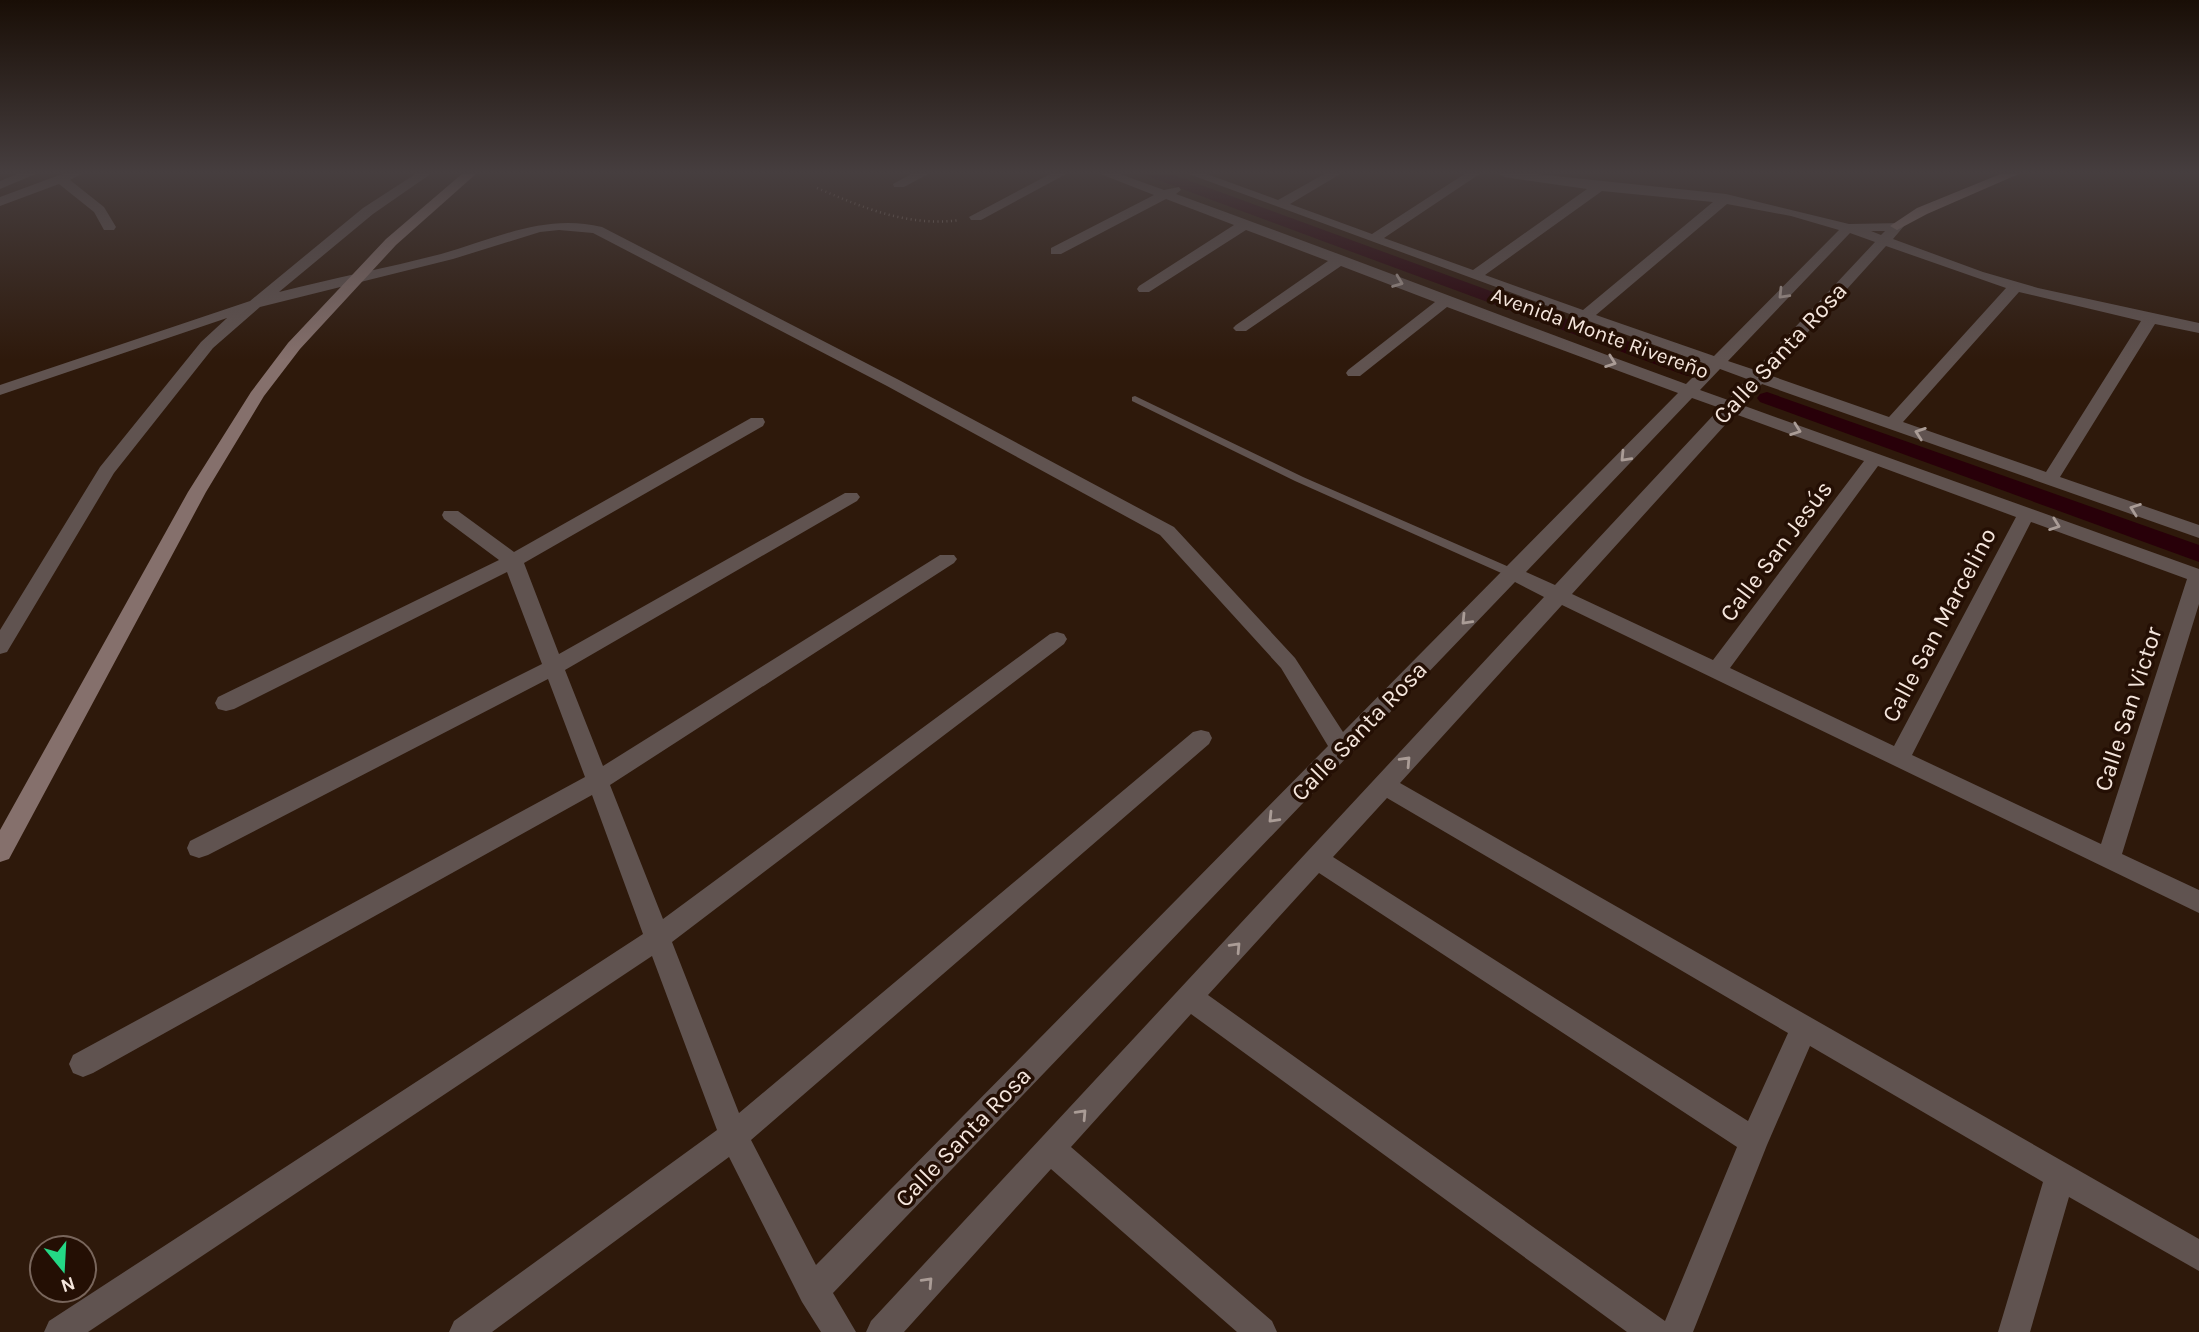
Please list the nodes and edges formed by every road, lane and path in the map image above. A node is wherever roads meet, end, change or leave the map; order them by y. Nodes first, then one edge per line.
1 (338, 235) edge
2 (399, 235) edge
3 (518, 235) edge
4 (607, 235) edge
5 (1087, 235) edge
6 (1228, 235) edge
7 (1278, 235) edge
8 (1364, 235) edge
9 (1380, 235) edge
10 (1532, 235) edge
11 (1682, 235) edge
12 (1841, 235) edge
13 (1889, 235) edge
14 (1896, 235) edge
15 (1374, 239) junction
16 (1056, 251) dead end
17 (1340, 260) junction
18 (1475, 276) junction
19 (2016, 286) junction
20 (1144, 289) dead end
21 (1446, 301) junction
22 (253, 305) junction
23 (1585, 316) junction
24 (2151, 318) junction
25 (1241, 328) dead end
26 (2199, 328) edge
27 (1717, 362) junction
28 (1354, 373) dead end
29 (1759, 376) junction
30 (0, 390) edge
31 (1689, 391) junction
32 (1135, 399) dead end
33 (1732, 406) junction
34 (757, 422) dead end
35 (1892, 424) junction
36 (1875, 459) junction
37 (2050, 480) junction
38 (851, 498) dead end
39 (451, 515) dead end
40 (2026, 515) junction
41 (2199, 532) edge
42 (947, 559) dead end
43 (513, 561) junction
44 (1512, 573) junction
45 (2199, 576) edge
46 (1558, 596) junction
47 (1057, 639) dead end
48 (0, 647) edge
49 (554, 667) junction
50 (1716, 671) junction
51 (226, 703) dead end
52 (1201, 738) dead end
53 (1341, 748) junction
54 (1899, 759) junction
55 (597, 781) junction
56 (1384, 785) junction
57 (199, 848) dead end
58 (0, 852) edge
59 (1316, 859) junction
60 (2108, 859) junction
61 (2199, 902) edge
62 (658, 938) junction
63 (1189, 997) junction
64 (1805, 1026) junction
65 (83, 1065) dead end
66 (734, 1136) junction
67 (1754, 1141) junction
68 (1050, 1149) junction
69 (2060, 1176) junction
70 (2199, 1256) edge
71 (813, 1291) junction
72 (60, 1332) edge
73 (466, 1332) edge
74 (840, 1332) edge
75 (882, 1332) edge
76 (1261, 1332) edge
77 (1654, 1332) edge
78 (1677, 1332) edge
79 (2014, 1332) edge

1 - 22 street
2 - 58 main road
3 - 22 street
4 - 53 street
5 - 16 street
6 - 20 street
7 - 17 street, Avenida Monte Rivereño
8 - 15 street, Avenida Monte Rivereño
9 - 15 street
10 - 18 street
11 - 23 street
12 -> 27 street, Calle Santa Rosa
13 - 29 street, Calle Santa Rosa
14 - 19 street
15 - 18 street, Avenida Monte Rivereño
17 -> 21 street, Avenida Monte Rivereño
17 - 25 street
18 - 23 street, Avenida Monte Rivereño
19 - 24 street
19 - 35 street
21 - 28 street
21 -> 31 street, Avenida Monte Rivereño
22 - 30 street
22 - 48 street
23 - 27 street, Avenida Monte Rivereño
24 - 26 street
24 - 37 street
27 - 29 street, Avenida Monte Rivereño
27 - 31 street, Calle Santa Rosa
29 - 33 street, Calle Santa Rosa
29 - 35 street, Avenida Monte Rivereño
31 - 33 street, Avenida Monte Rivereño
31 -> 44 street, Calle Santa Rosa
32 - 44 lane
33 -> 36 street, Avenida Monte Rivereño
33 - 46 street, Calle Santa Rosa
34 - 43 street
37 -> 35 street, Avenida Monte Rivereño
36 - 40 street, Avenida Monte Rivereño
36 - 50 street, Calle San Jesús
41 -> 37 street, Avenida Monte Rivereño
38 - 49 street
39 - 43 street
40 -> 45 street, Avenida Monte Rivereño
40 - 54 street, Calle San Marcelino
42 - 55 street
43 - 49 street
43 - 51 street
44 - 46 street
44 -> 53 street, Calle Santa Rosa
45 - 60 street, Calle San Victor
46 - 50 street
56 -> 46 street, Calle Santa Rosa
47 - 62 street
49 - 55 street
49 - 57 street
50 - 54 street
52 - 66 street
53 -> 71 street, Calle Santa Rosa
54 - 60 street
55 - 62 street
55 - 65 street
56 - 59 street, Calle Santa Rosa
56 - 64 street
63 -> 59 street, Calle Santa Rosa
59 - 67 street
60 - 61 street
62 - 66 street
62 - 72 street
68 -> 63 street, Calle Santa Rosa
63 - 77 street
64 - 67 street
64 - 69 street
66 - 71 street
66 - 73 street
67 - 78 street
75 -> 68 street, Calle Santa Rosa
68 - 76 street
69 - 70 street
69 - 79 street
71 - 74 street

